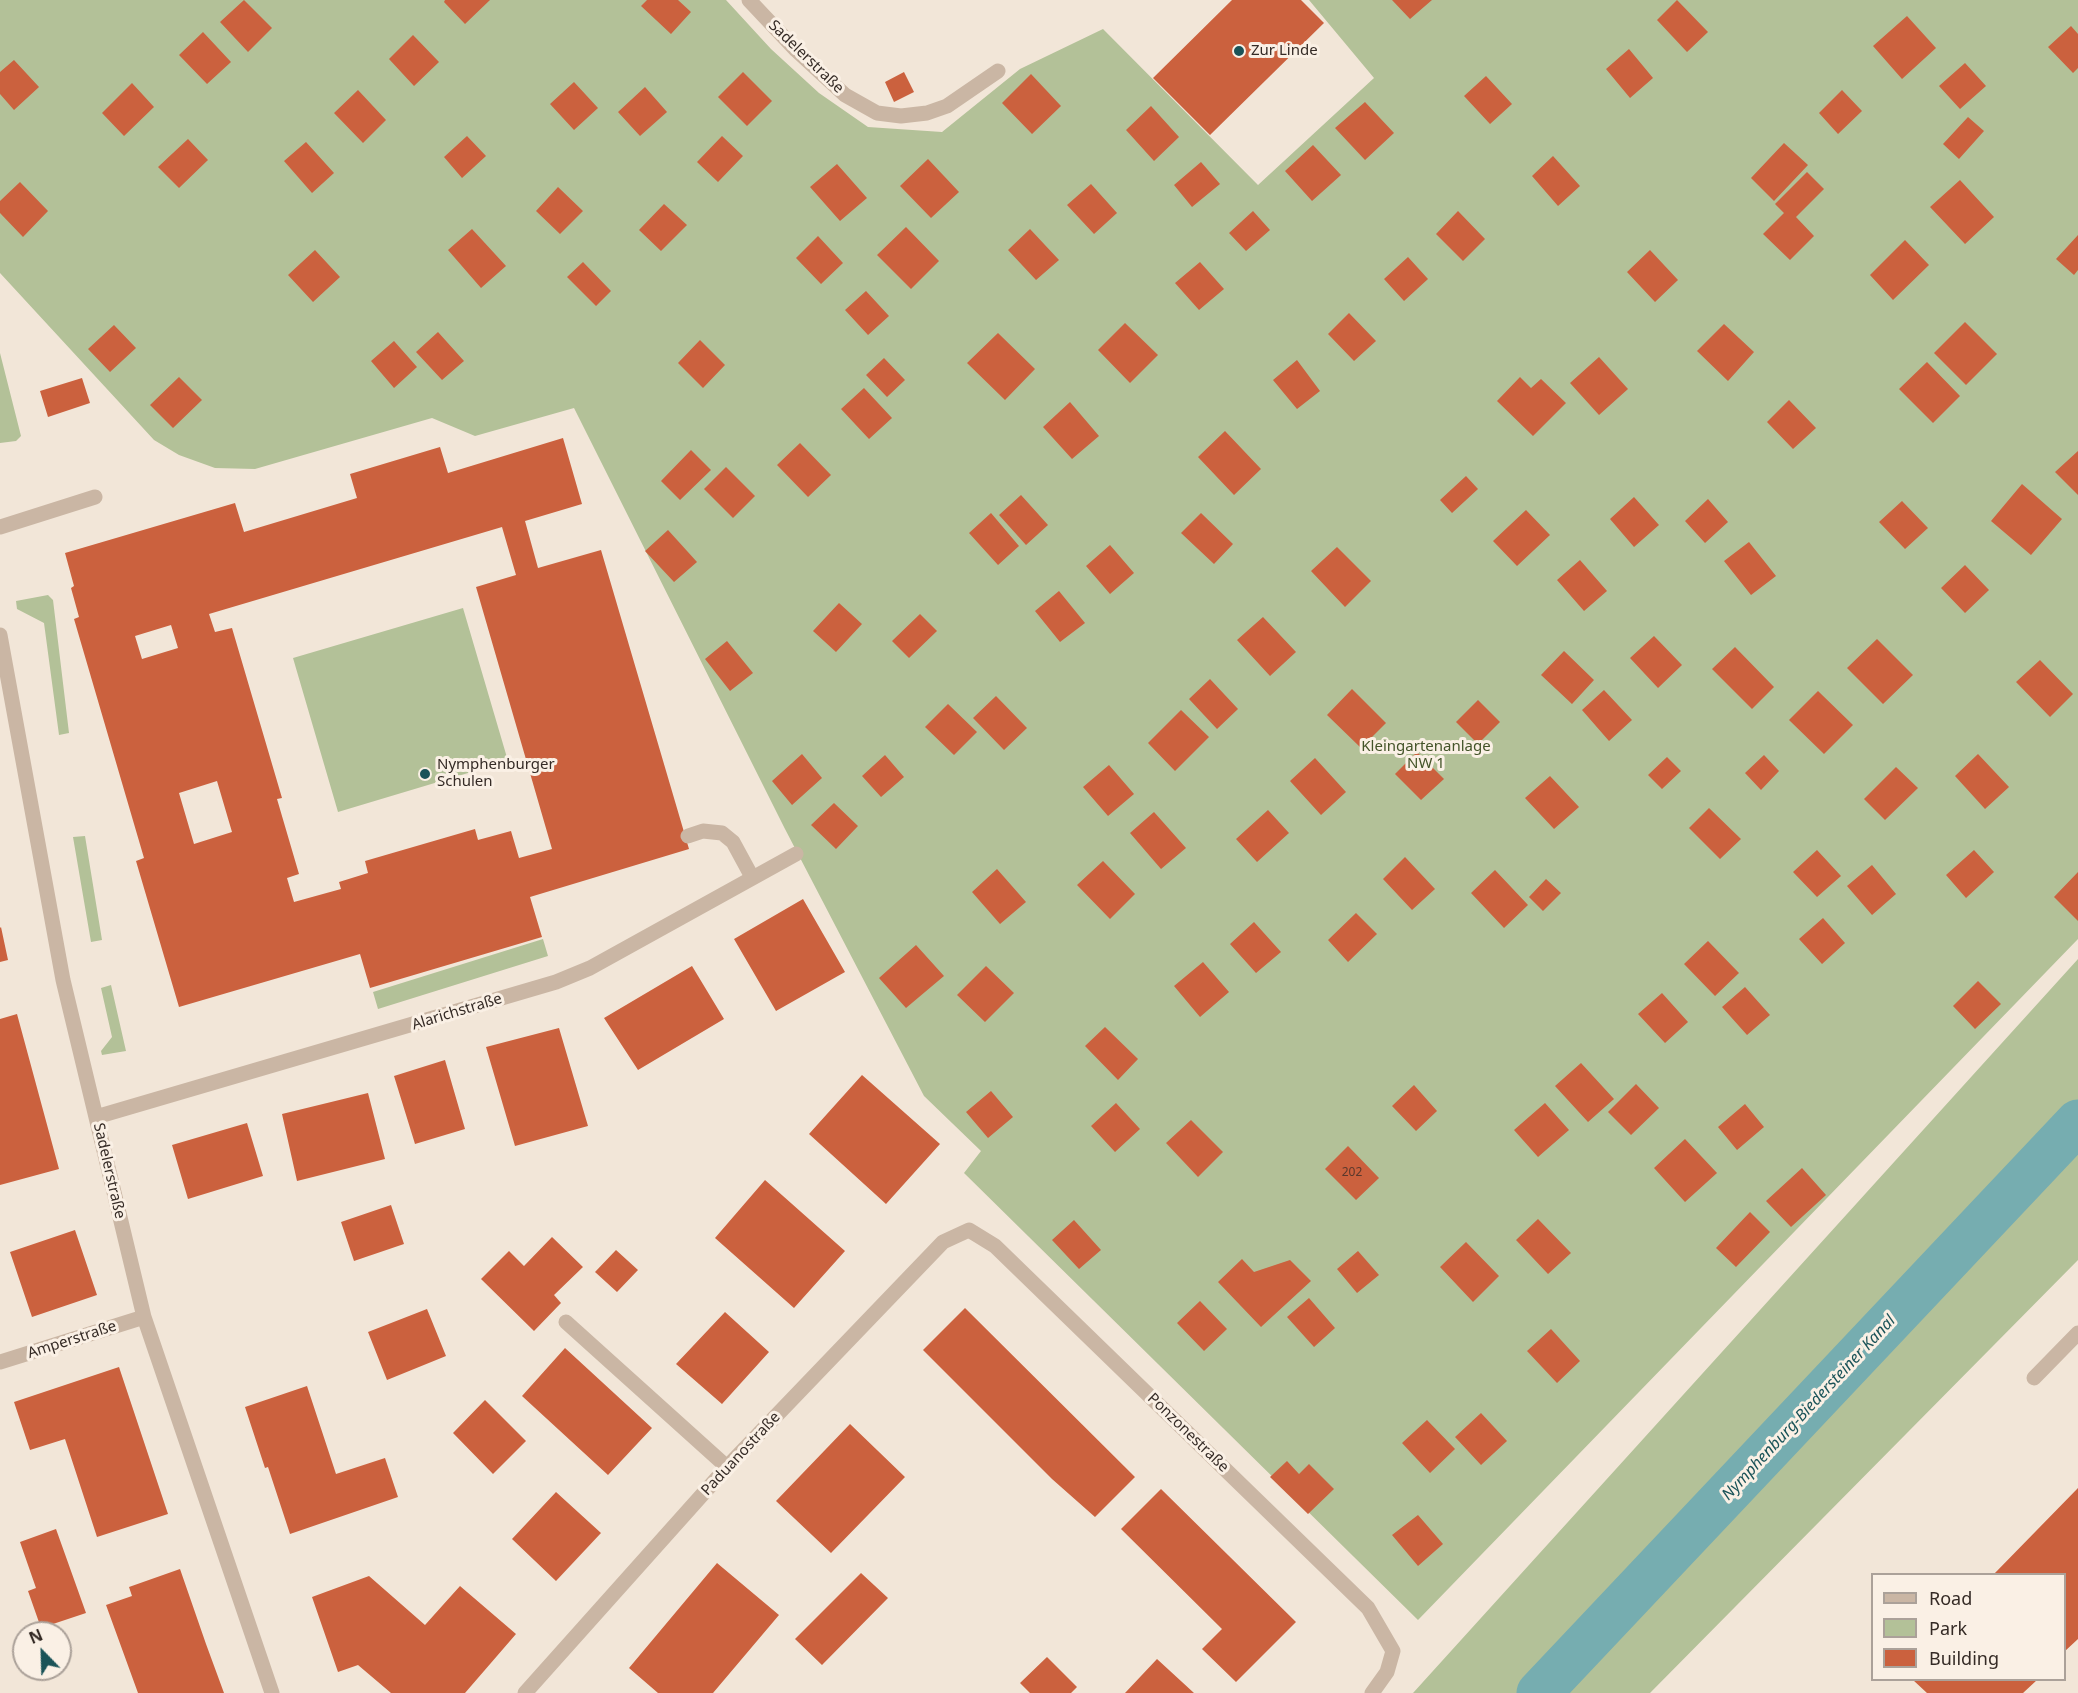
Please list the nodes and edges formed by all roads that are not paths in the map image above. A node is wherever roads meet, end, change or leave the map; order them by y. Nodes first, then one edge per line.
1 (749, 0) edge
2 (998, 71) dead end
3 (95, 497) dead end
4 (0, 527) edge
5 (0, 635) edge
6 (688, 836) dead end
7 (796, 854) dead end
8 (752, 877) junction
9 (96, 1117) junction
10 (969, 1230) joint
11 (144, 1317) junction
12 (566, 1323) dead end
13 (2078, 1333) edge
14 (0, 1362) edge
15 (2034, 1378) dead end
16 (727, 1467) junction
17 (272, 1693) edge
18 (525, 1693) edge
19 (1372, 1693) edge

1 - 2 street, Sadelerstraße
3 - 4 street
5 - 9 street, Sadelerstraße
6 - 8 street
7 - 8 street, Alarichstraße
8 - 9 street, Alarichstraße
9 - 11 street, Sadelerstraße
10 - 16 street, Paduanostraße
10 - 19 street, Ponzonestraße
11 - 14 street, Amperstraße
11 - 17 street, Sadelerstraße
12 - 16 street
13 - 15 street
16 - 18 street, Paduanostraße

